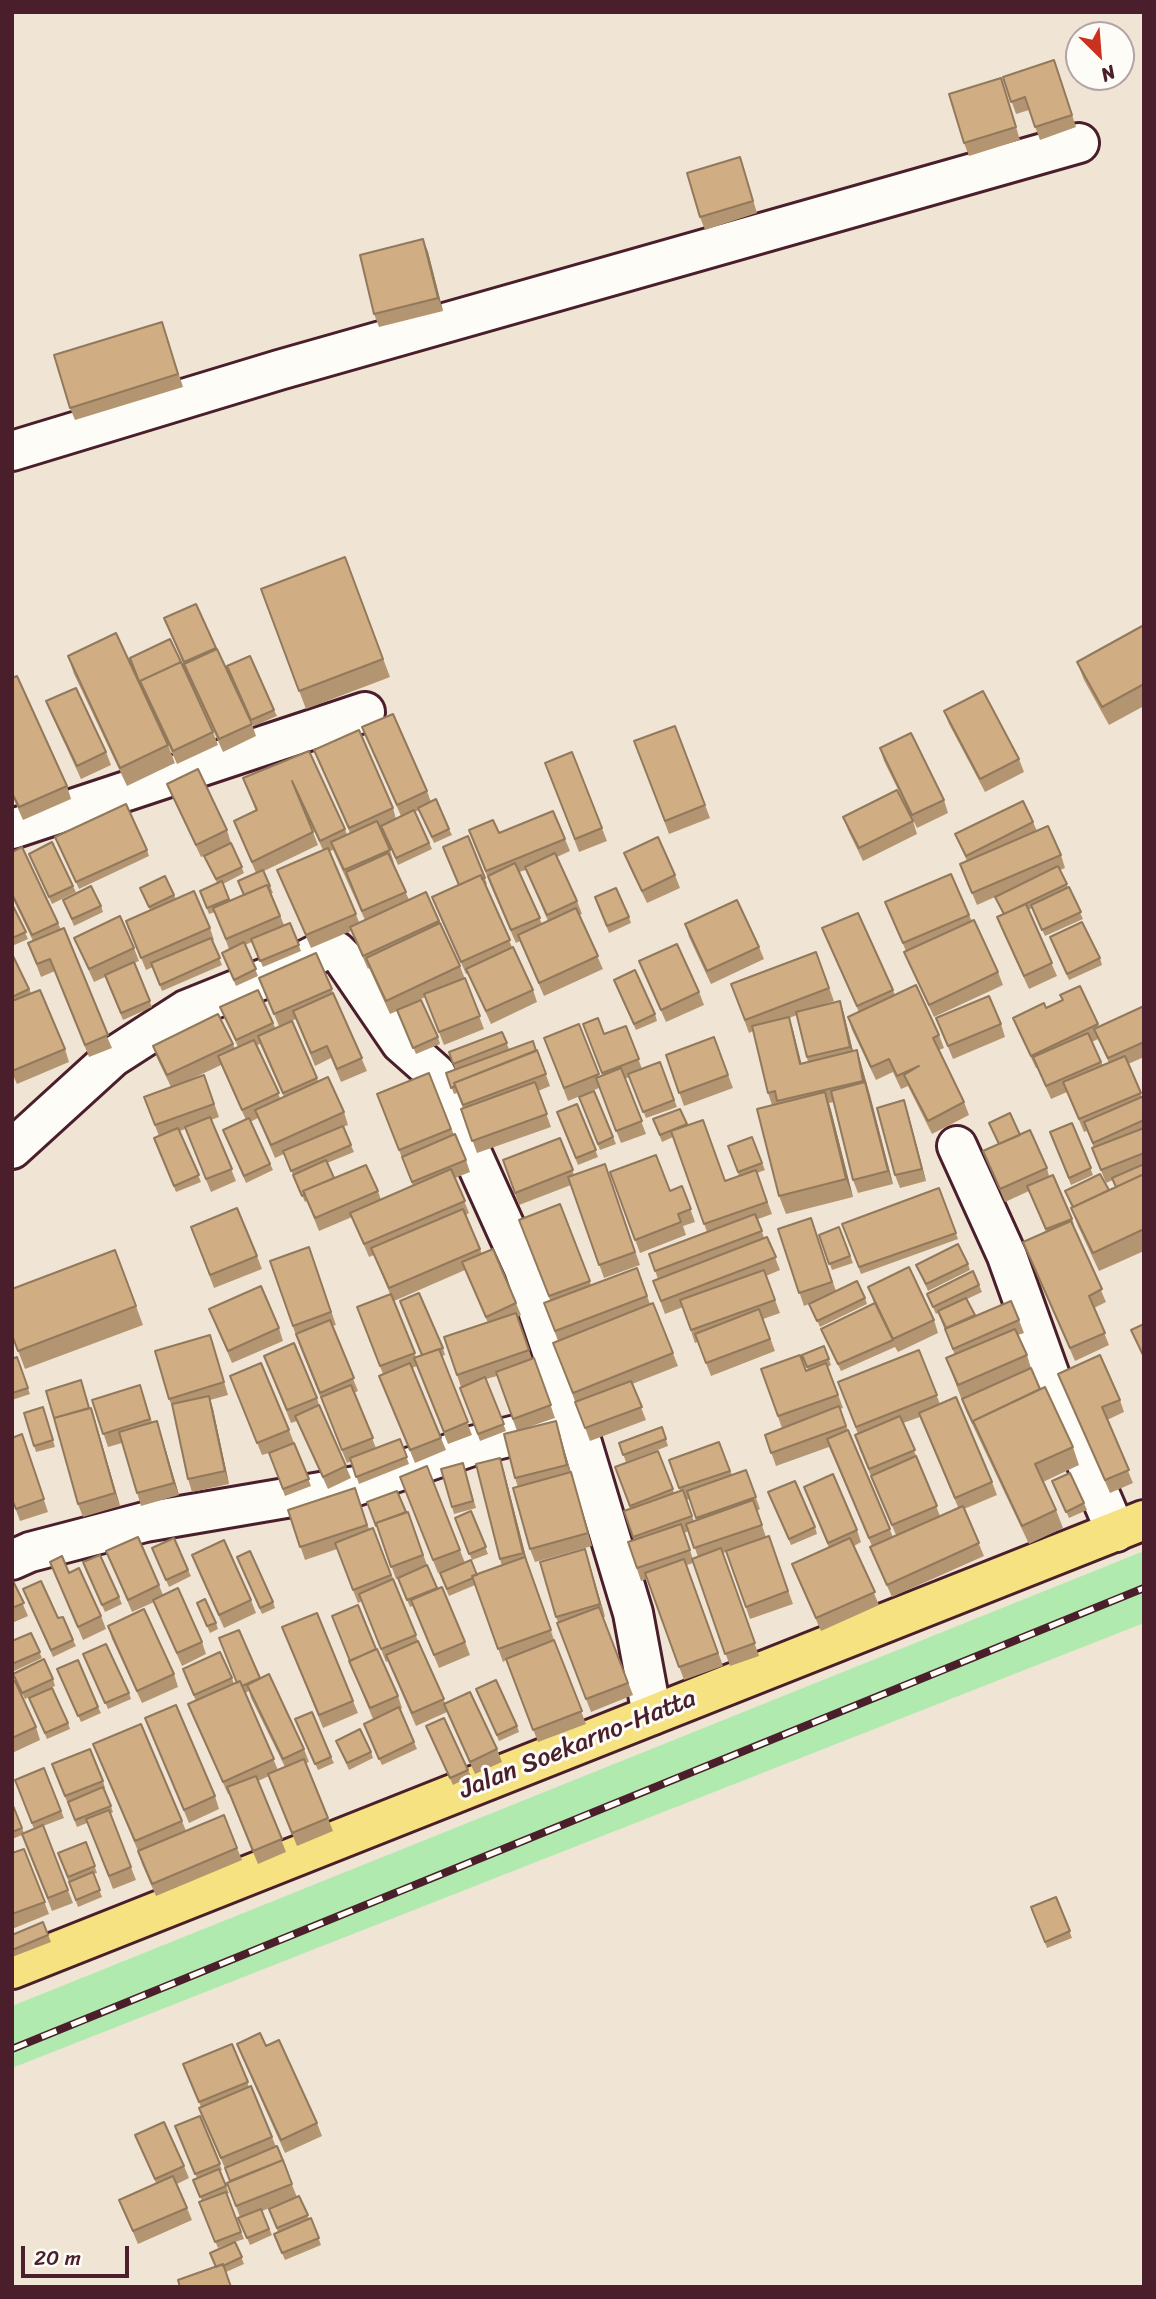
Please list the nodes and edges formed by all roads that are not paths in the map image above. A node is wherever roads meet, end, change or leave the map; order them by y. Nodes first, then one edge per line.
1 (1079, 143) dead end
2 (12, 451) edge
3 (365, 712) dead end
4 (12, 830) edge
5 (957, 1146) dead end
6 (13, 1147) edge
7 (575, 1420) junction
8 (1130, 1526) edge
9 (12, 1560) edge
10 (652, 1715) junction
11 (12, 1969) edge

1 - 2 street
3 - 4 street
5 - 8 street
6 - 7 street
7 - 9 street
7 - 10 street
8 - 10 highway, Jalan Soekarno-Hatta
10 - 11 highway, Jalan Soekarno-Hatta

